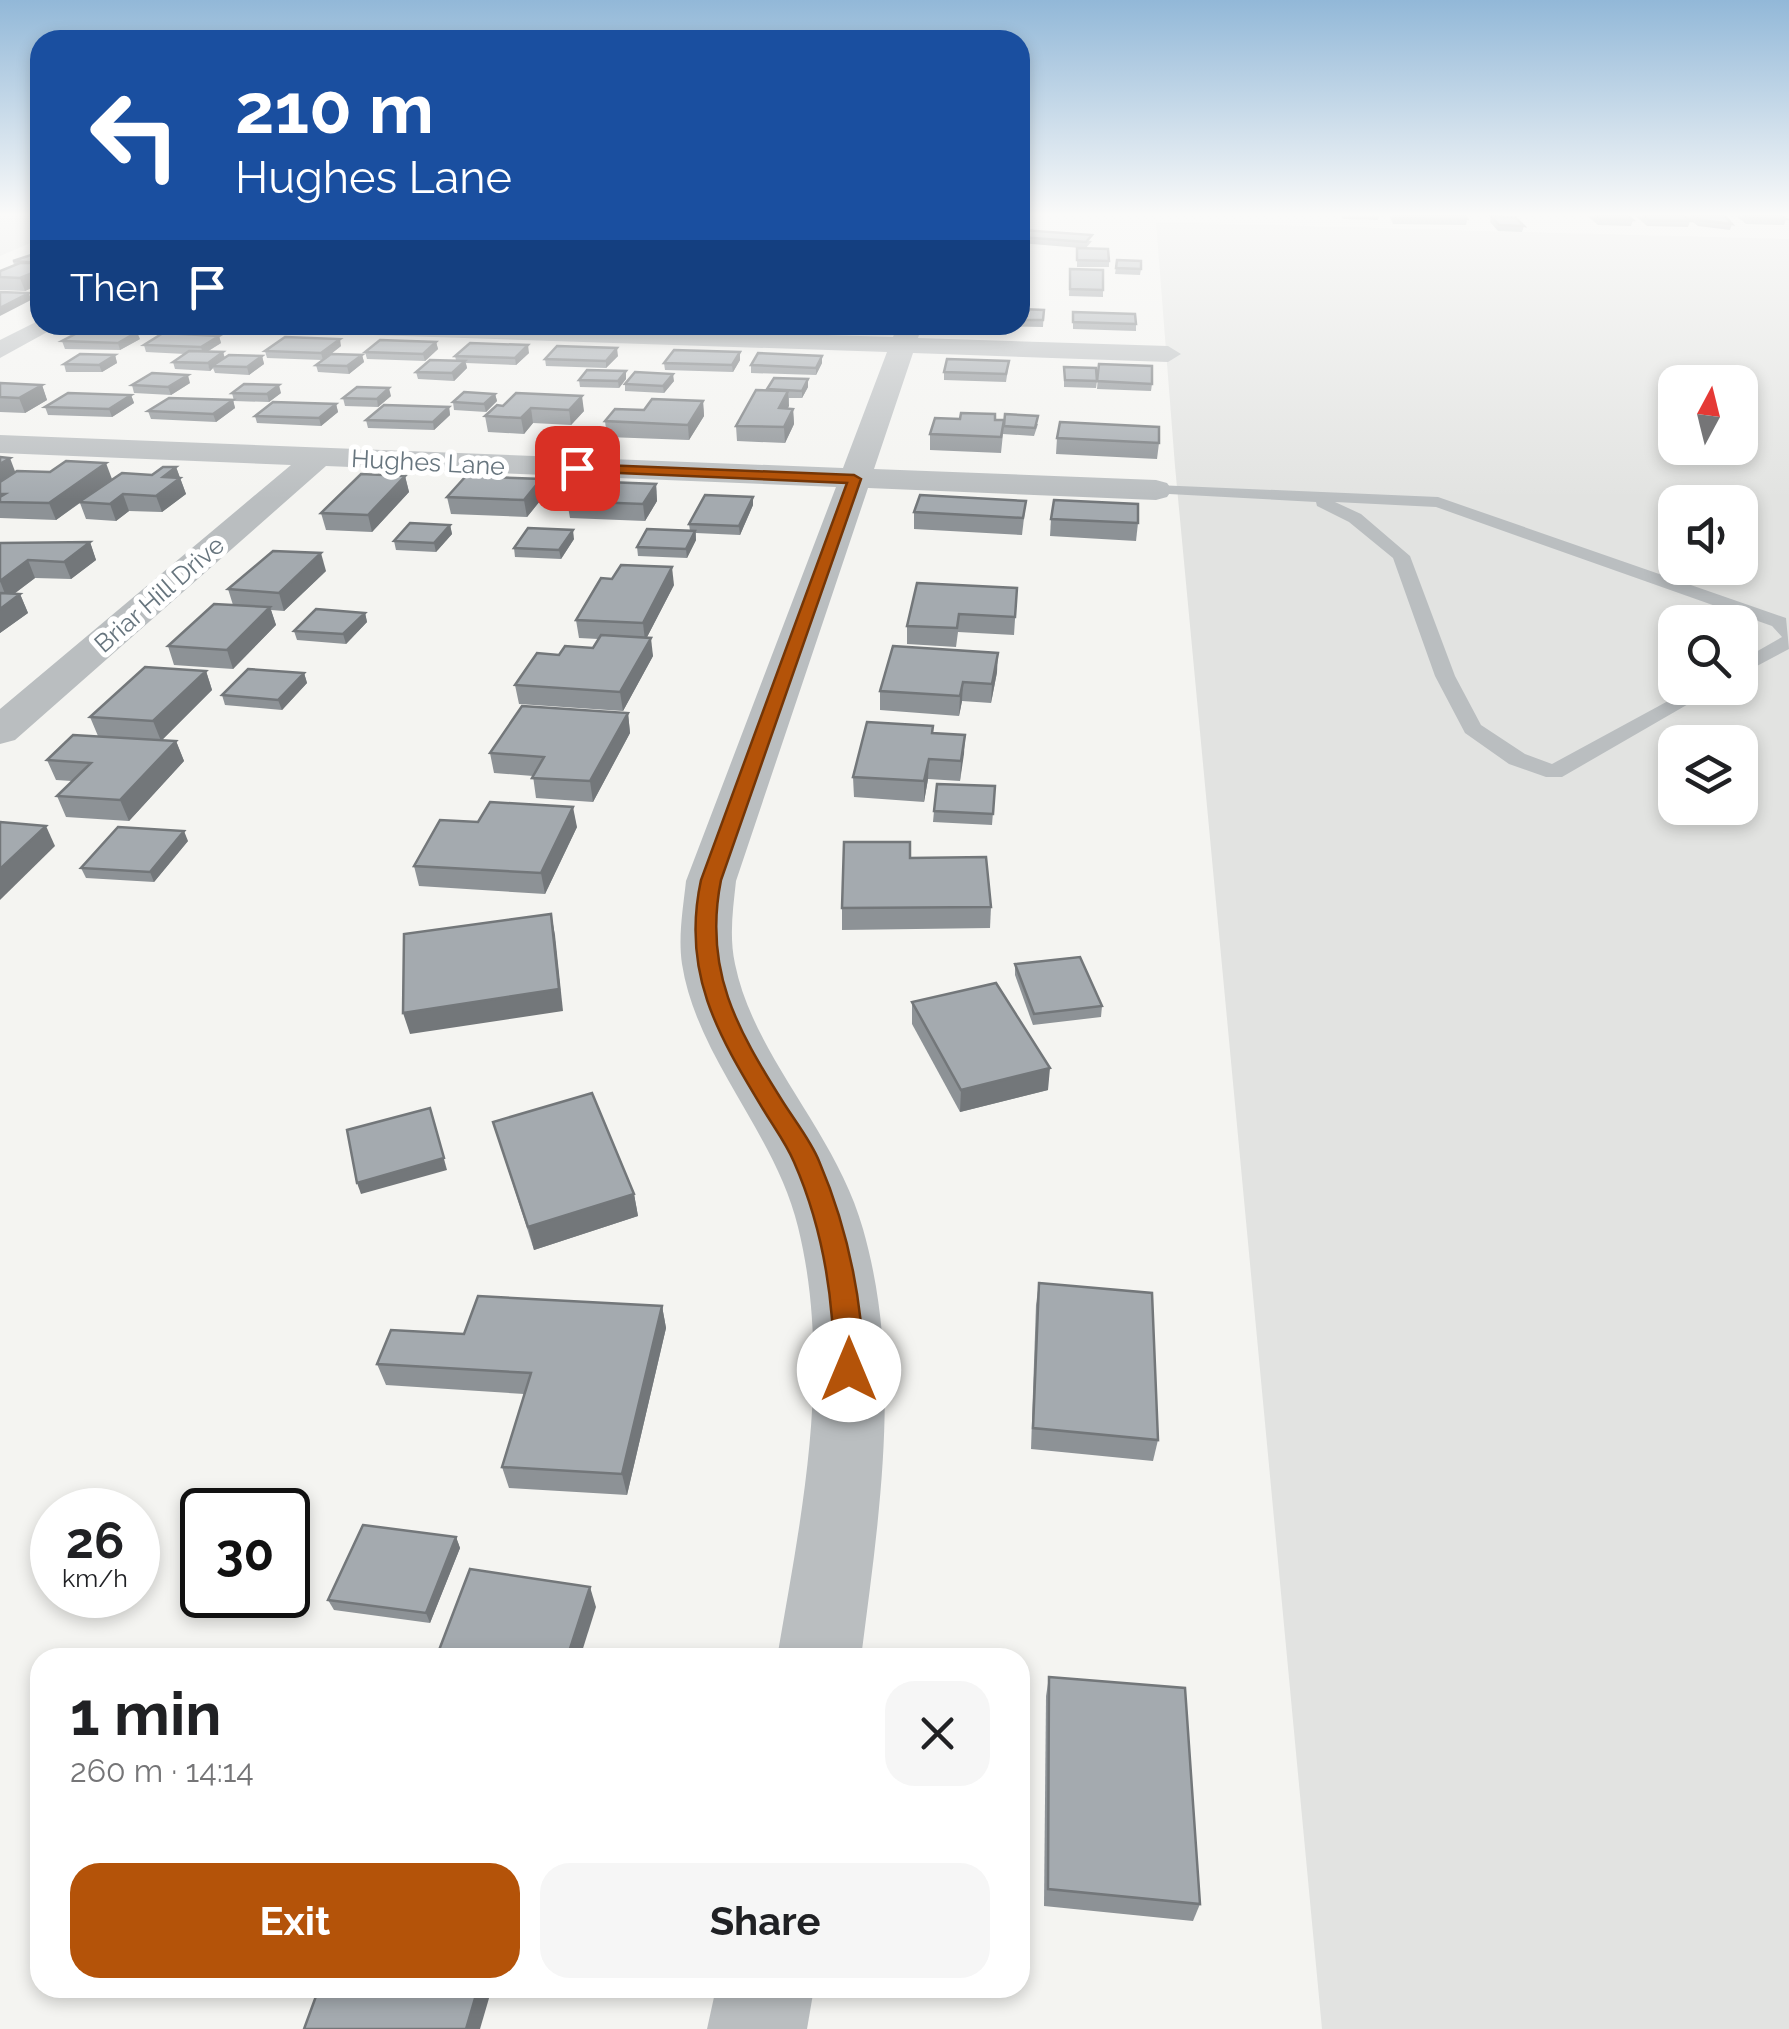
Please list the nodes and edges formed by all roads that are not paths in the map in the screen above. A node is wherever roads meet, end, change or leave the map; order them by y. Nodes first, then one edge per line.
1 (30, 334) edge
2 (907, 335) edge
3 (0, 350) edge
4 (1168, 354) dead end
5 (0, 444) edge
6 (318, 457) junction
7 (854, 479) junction
8 (1156, 490) joint
9 (1308, 497) junction
10 (1789, 638) edge
11 (1758, 658) edge
12 (1675, 705) edge
13 (0, 731) edge
14 (820, 1648) edge
15 (763, 1998) edge
16 (757, 2029) edge

1 - 3 street
2 - 4 street
2 - 7 street
5 - 6 street, Hughes Lane
6 - 7 street, Hughes Lane
6 - 13 street, Briar Hill Drive
7 - 8 street, Hughes Lane
7 - 14 street
8 - 9 lane
9 - 10 lane
9 - 12 lane
10 - 11 lane
15 - 16 street

